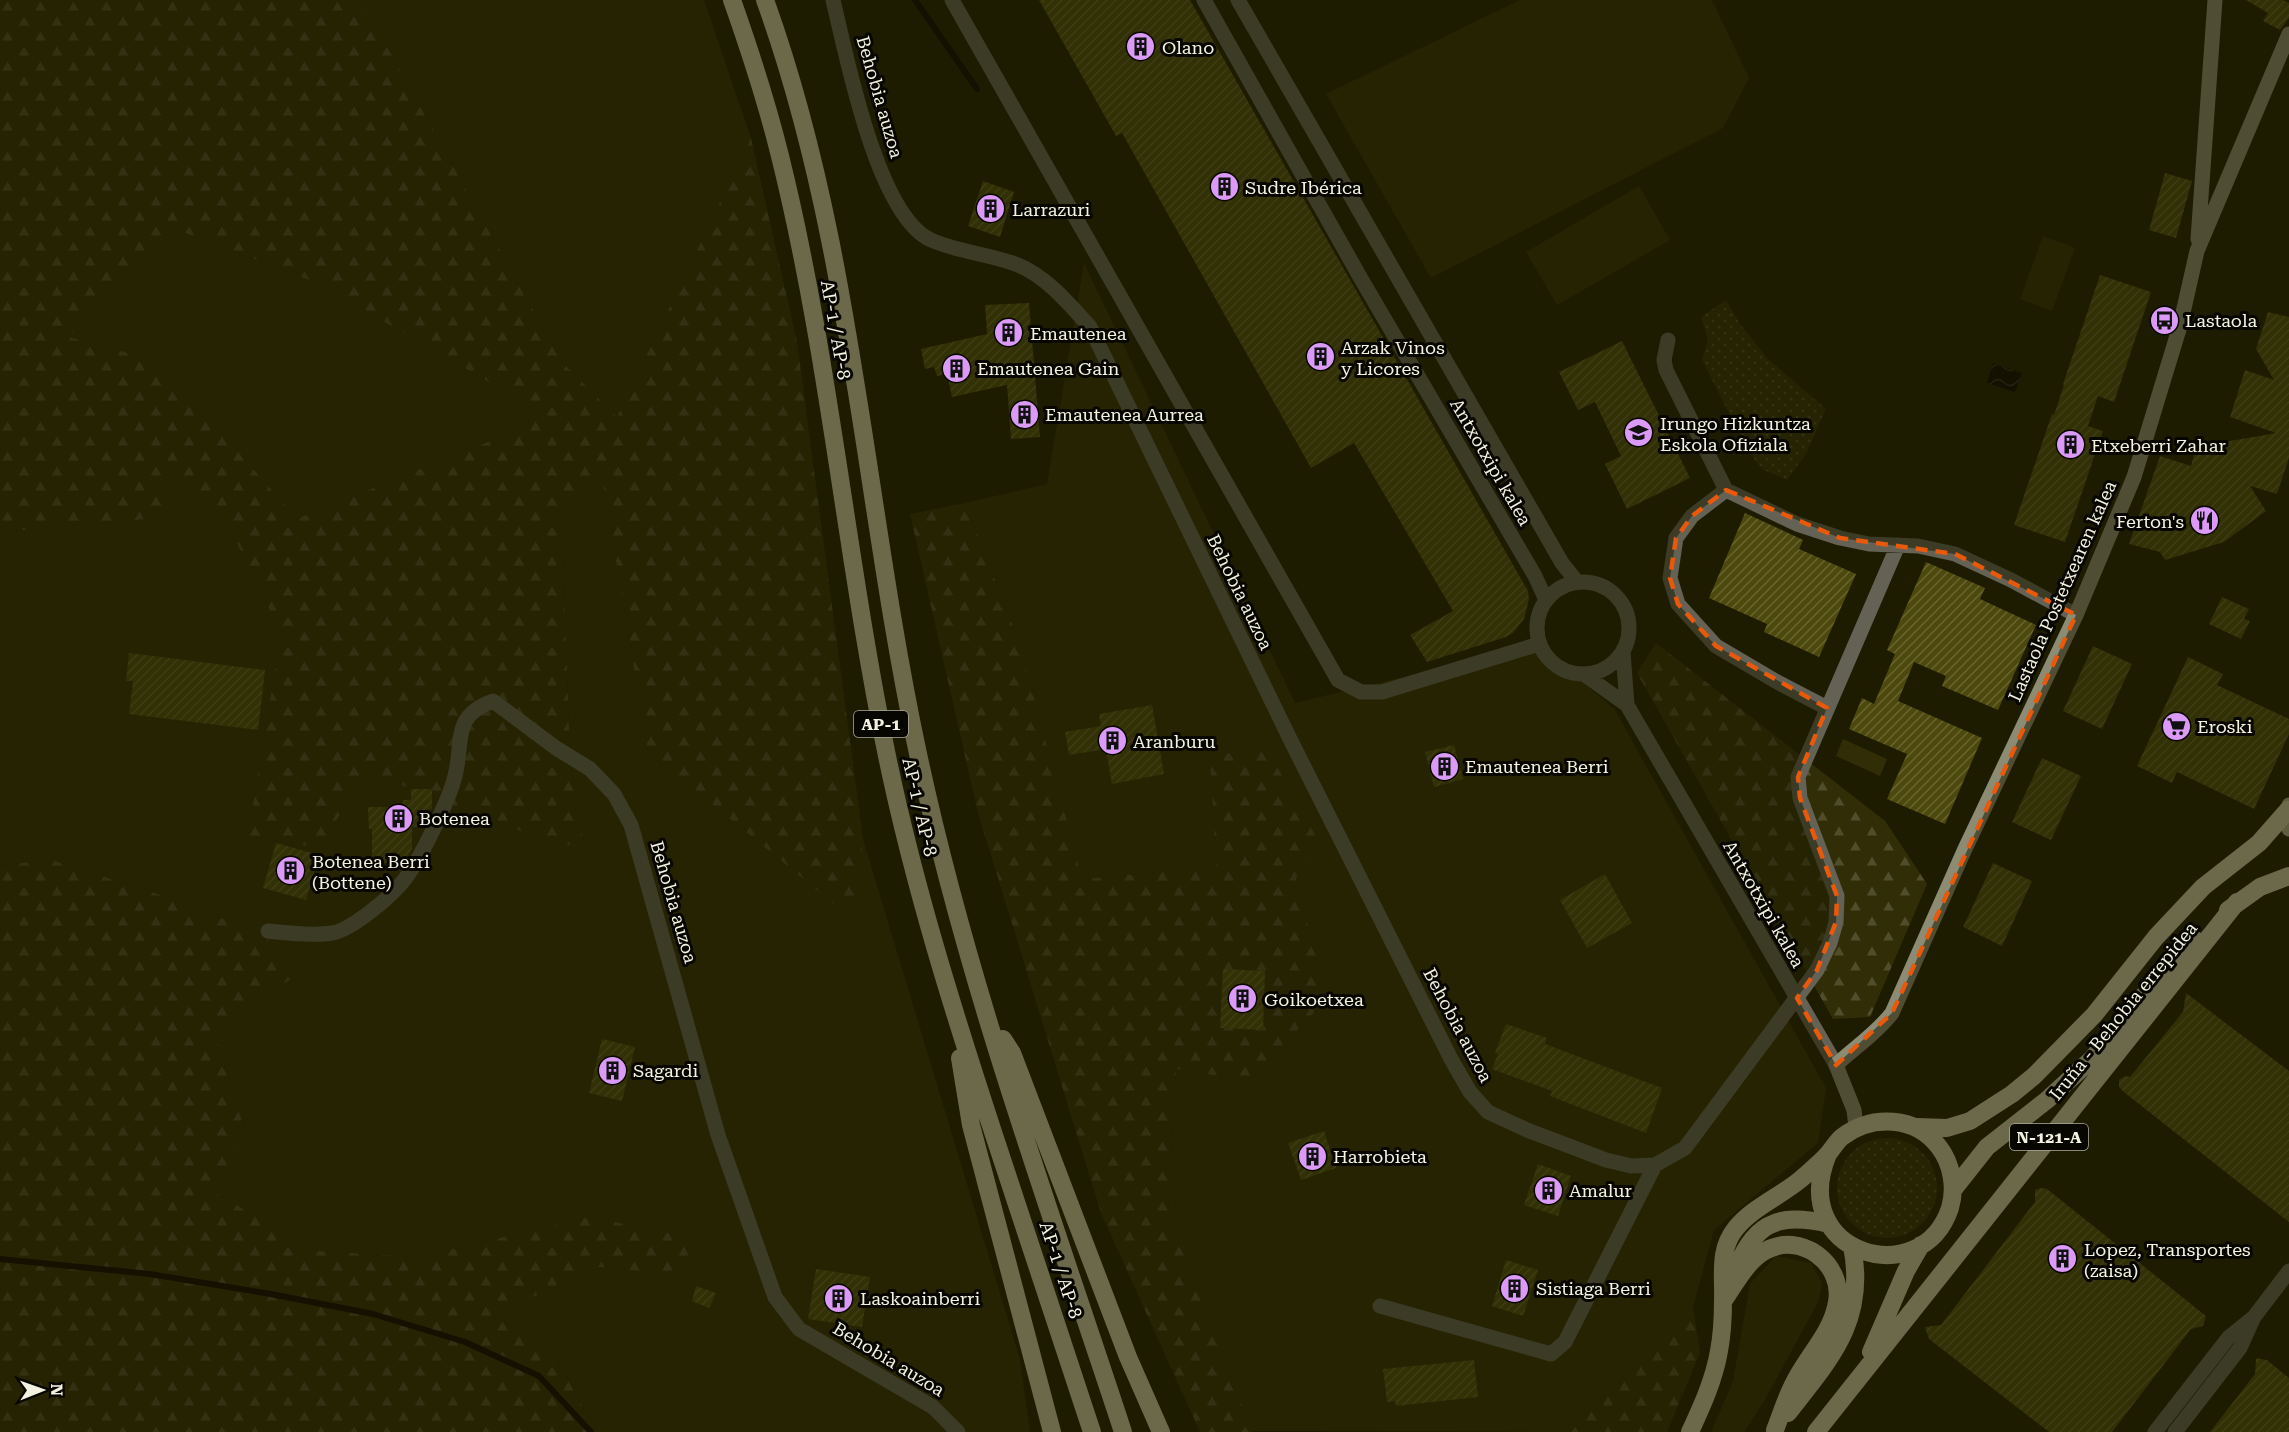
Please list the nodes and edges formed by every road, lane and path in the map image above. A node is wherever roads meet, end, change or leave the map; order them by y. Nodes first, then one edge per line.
1 (732, 0) edge
2 (765, 0) edge
3 (833, 0) edge
4 (952, 0) edge
5 (1204, 0) edge
6 (1238, 0) edge
7 (2215, 0) edge
8 (2289, 34) edge
9 (2197, 251) junction
10 (1668, 340) dead end
11 (1726, 490) junction
12 (1899, 545) junction
13 (1576, 582) junction
14 (1546, 600) junction
15 (2076, 615) junction
16 (1539, 644) junction
17 (1623, 652) junction
18 (1585, 675) junction
19 (1627, 705) junction
20 (1827, 708) junction
21 (2289, 808) edge
22 (2289, 829) edge
23 (2289, 876) edge
24 (2237, 902) junction
25 (268, 931) dead end
26 (949, 996) junction
27 (985, 1010) junction
28 (1836, 1065) junction
29 (1856, 1127) junction
30 (1914, 1127) junction
31 (1828, 1154) junction
32 (1655, 1166) junction
33 (1953, 1190) junction
34 (1829, 1224) junction
35 (1921, 1245) junction
36 (1852, 1246) junction
37 (2289, 1271) edge
38 (1724, 1300) junction
39 (1380, 1306) dead end
40 (2254, 1317) junction
41 (1862, 1373) junction
42 (1774, 1431) edge
43 (958, 1432) edge
44 (1052, 1432) edge
45 (1092, 1432) edge
46 (1123, 1432) edge
47 (1161, 1432) edge
48 (1690, 1432) edge
49 (1815, 1432) edge
50 (2155, 1432) edge
51 (2175, 1432) edge

1 - 26 highway, AP-1 / AP-8 / AP-1
2 - 27 highway, AP-1 / AP-8 / AP-1
3 - 32 street, Behobia auzoa
4 - 16 street
5 - 14 street, Antxotxipi kalea
6 - 13 street, Antxotxipi kalea
7 - 9 street
8 - 9 street, Lastaola Postetxearen kalea
9 - 15 street, Lastaola Postetxearen kalea
10 - 11 street
11 - 12 street
11 - 20 street
12 - 15 street
12 - 20 street
13 - 14 street
13 - 17 street
14 - 16 street
15 - 28 street, Lastaola Postetxearen kalea
16 - 18 street
17 - 18 street
17 - 19 street, Antxotxipi kalea
18 - 19 street, Antxotxipi kalea
19 - 28 street, Antxotxipi kalea
20 - 32 street, bridge
21 - 22 main road
21 - 30 highway, Iruña - Behobia errepidea / N-121-A
23 - 24 highway, Iruña - Behobia errepidea / N-121-A
24 - 33 highway, Iruña - Behobia errepidea / N-121-A
24 - 41 highway, Iruña - Behobia errepidea / N-121-A
25 - 43 street, Behobia auzoa
26 - 44 highway
26 - 45 highway, AP-1 / AP-8 / AP-1
27 - 46 highway, AP-1 / AP-8 / AP-1
27 - 47 highway
28 - 29 street, Antxotxipi kalea
29 - 30 highway, N-121-A
29 - 31 highway, N-121-A
30 - 33 highway, N-121-A
31 - 34 highway, N-121-A
31 - 38 highway
32 - 39 street
33 - 35 highway, N-121-A
34 - 36 highway, N-121-A
34 - 38 highway
35 - 36 highway, N-121-A
35 - 41 highway, Iruña - Behobia errepidea / N-121-A
36 - 42 highway
37 - 40 street
38 - 42 highway
38 - 48 highway
40 - 50 street
40 - 51 street
41 - 49 highway, Iruña - Behobia errepidea / N-121-A

